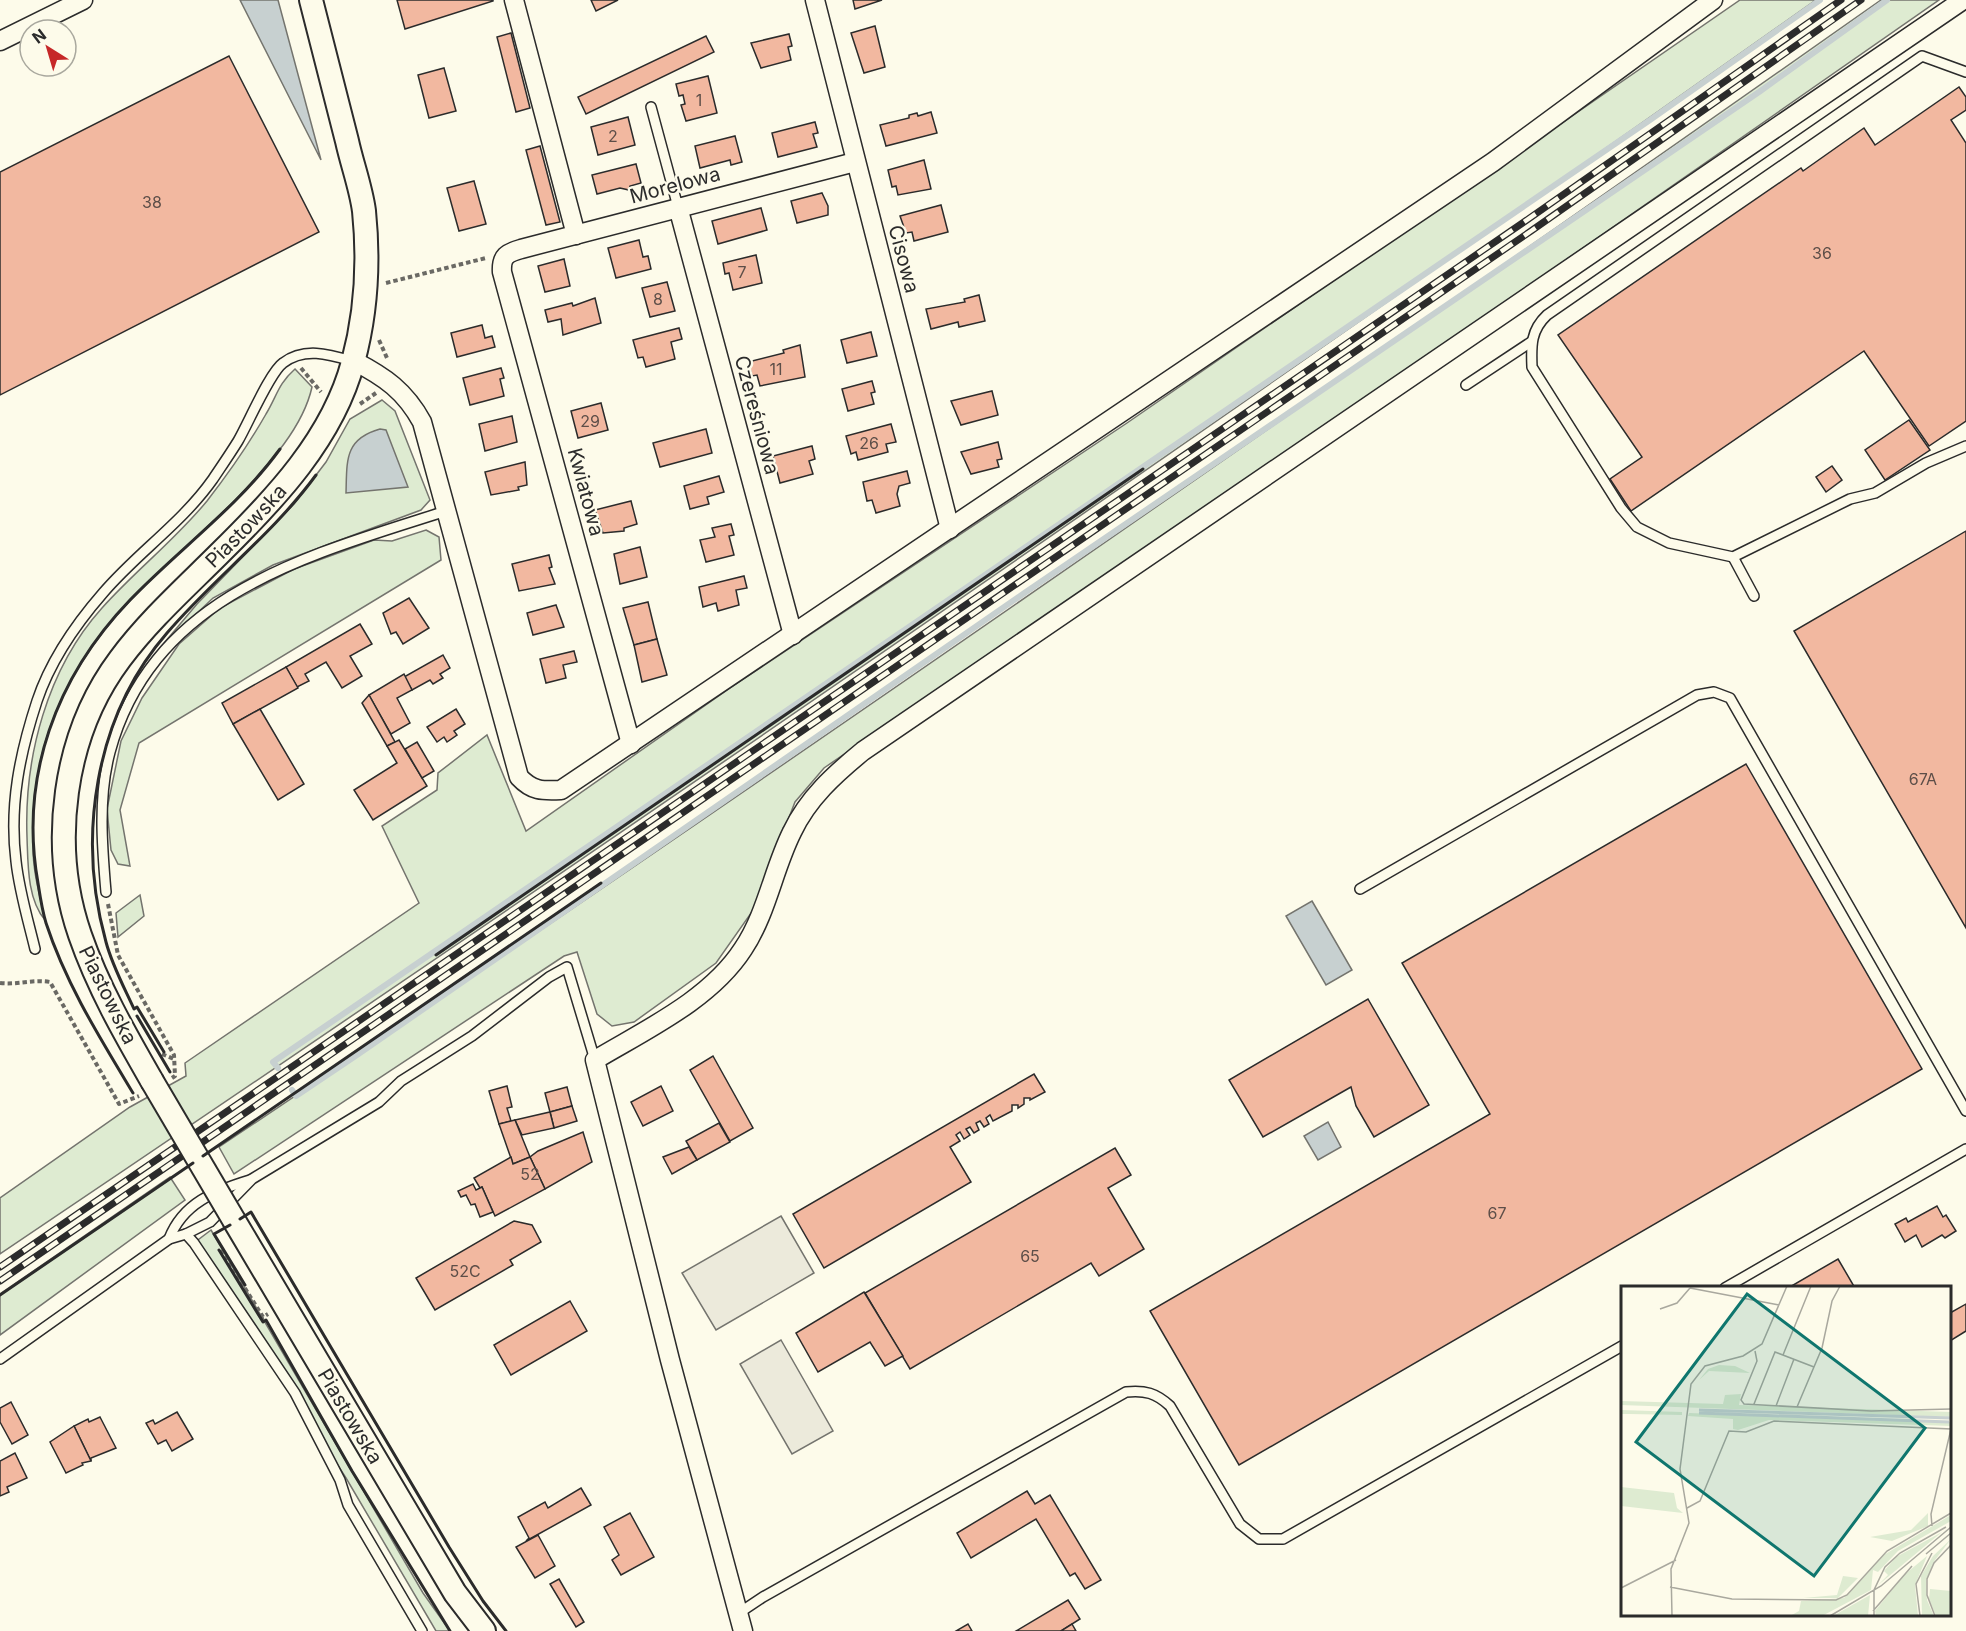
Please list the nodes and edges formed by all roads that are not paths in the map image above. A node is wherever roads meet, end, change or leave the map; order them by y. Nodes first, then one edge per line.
1 (82, 0) edge
2 (311, 0) edge
3 (514, 0) edge
4 (815, 0) edge
5 (1713, 0) edge
6 (1964, 0) edge
7 (0, 41) edge
8 (1966, 72) edge
9 (651, 106) dead end
10 (855, 162) junction
11 (678, 207) junction
12 (576, 235) junction
13 (507, 253) joint
14 (1531, 342) junction
15 (354, 361) junction
16 (1466, 385) dead end
17 (1966, 446) edge
18 (446, 511) junction
19 (950, 528) junction
20 (1732, 557) junction
21 (1754, 596) dead end
22 (793, 635) junction
23 (631, 744) junction
24 (1360, 889) dead end
25 (106, 892) dead end
26 (35, 950) dead end
27 (595, 1060) junction
28 (1966, 1111) edge
29 (1966, 1149) edge
30 (252, 1179) junction
31 (186, 1234) junction
32 (169, 1239) junction
33 (1727, 1286) edge
34 (1621, 1348) edge
35 (0, 1359) edge
36 (739, 1613) junction
37 (422, 1631) edge
38 (484, 1631) edge
39 (743, 1631) edge

1 - 7 street
2 - 15 street, Piastowska
3 - 12 street
4 - 10 street, Cisowa
5 - 19 street
6 - 27 street
8 - 14 lane
9 - 11 lane
10 - 11 street, Morelowa
10 - 19 street, Cisowa
11 - 12 street, Morelowa
11 - 22 street, Czereśniowa
12 - 13 street, Morelowa
13 - 23 street, Kwiatowa
14 - 16 lane
14 - 20 lane
15 - 18 street
15 - 26 lane
15 - 38 street, Piastowska, bridge
17 - 20 lane
18 - 23 street
18 - 25 lane
19 - 22 street
20 - 21 lane
22 - 23 street
24 - 28 lane
27 - 30 lane
27 - 36 street
29 - 33 lane
30 - 31 lane
30 - 32 lane
31 - 32 lane
31 - 37 lane
32 - 35 lane
34 - 36 lane
36 - 39 street

